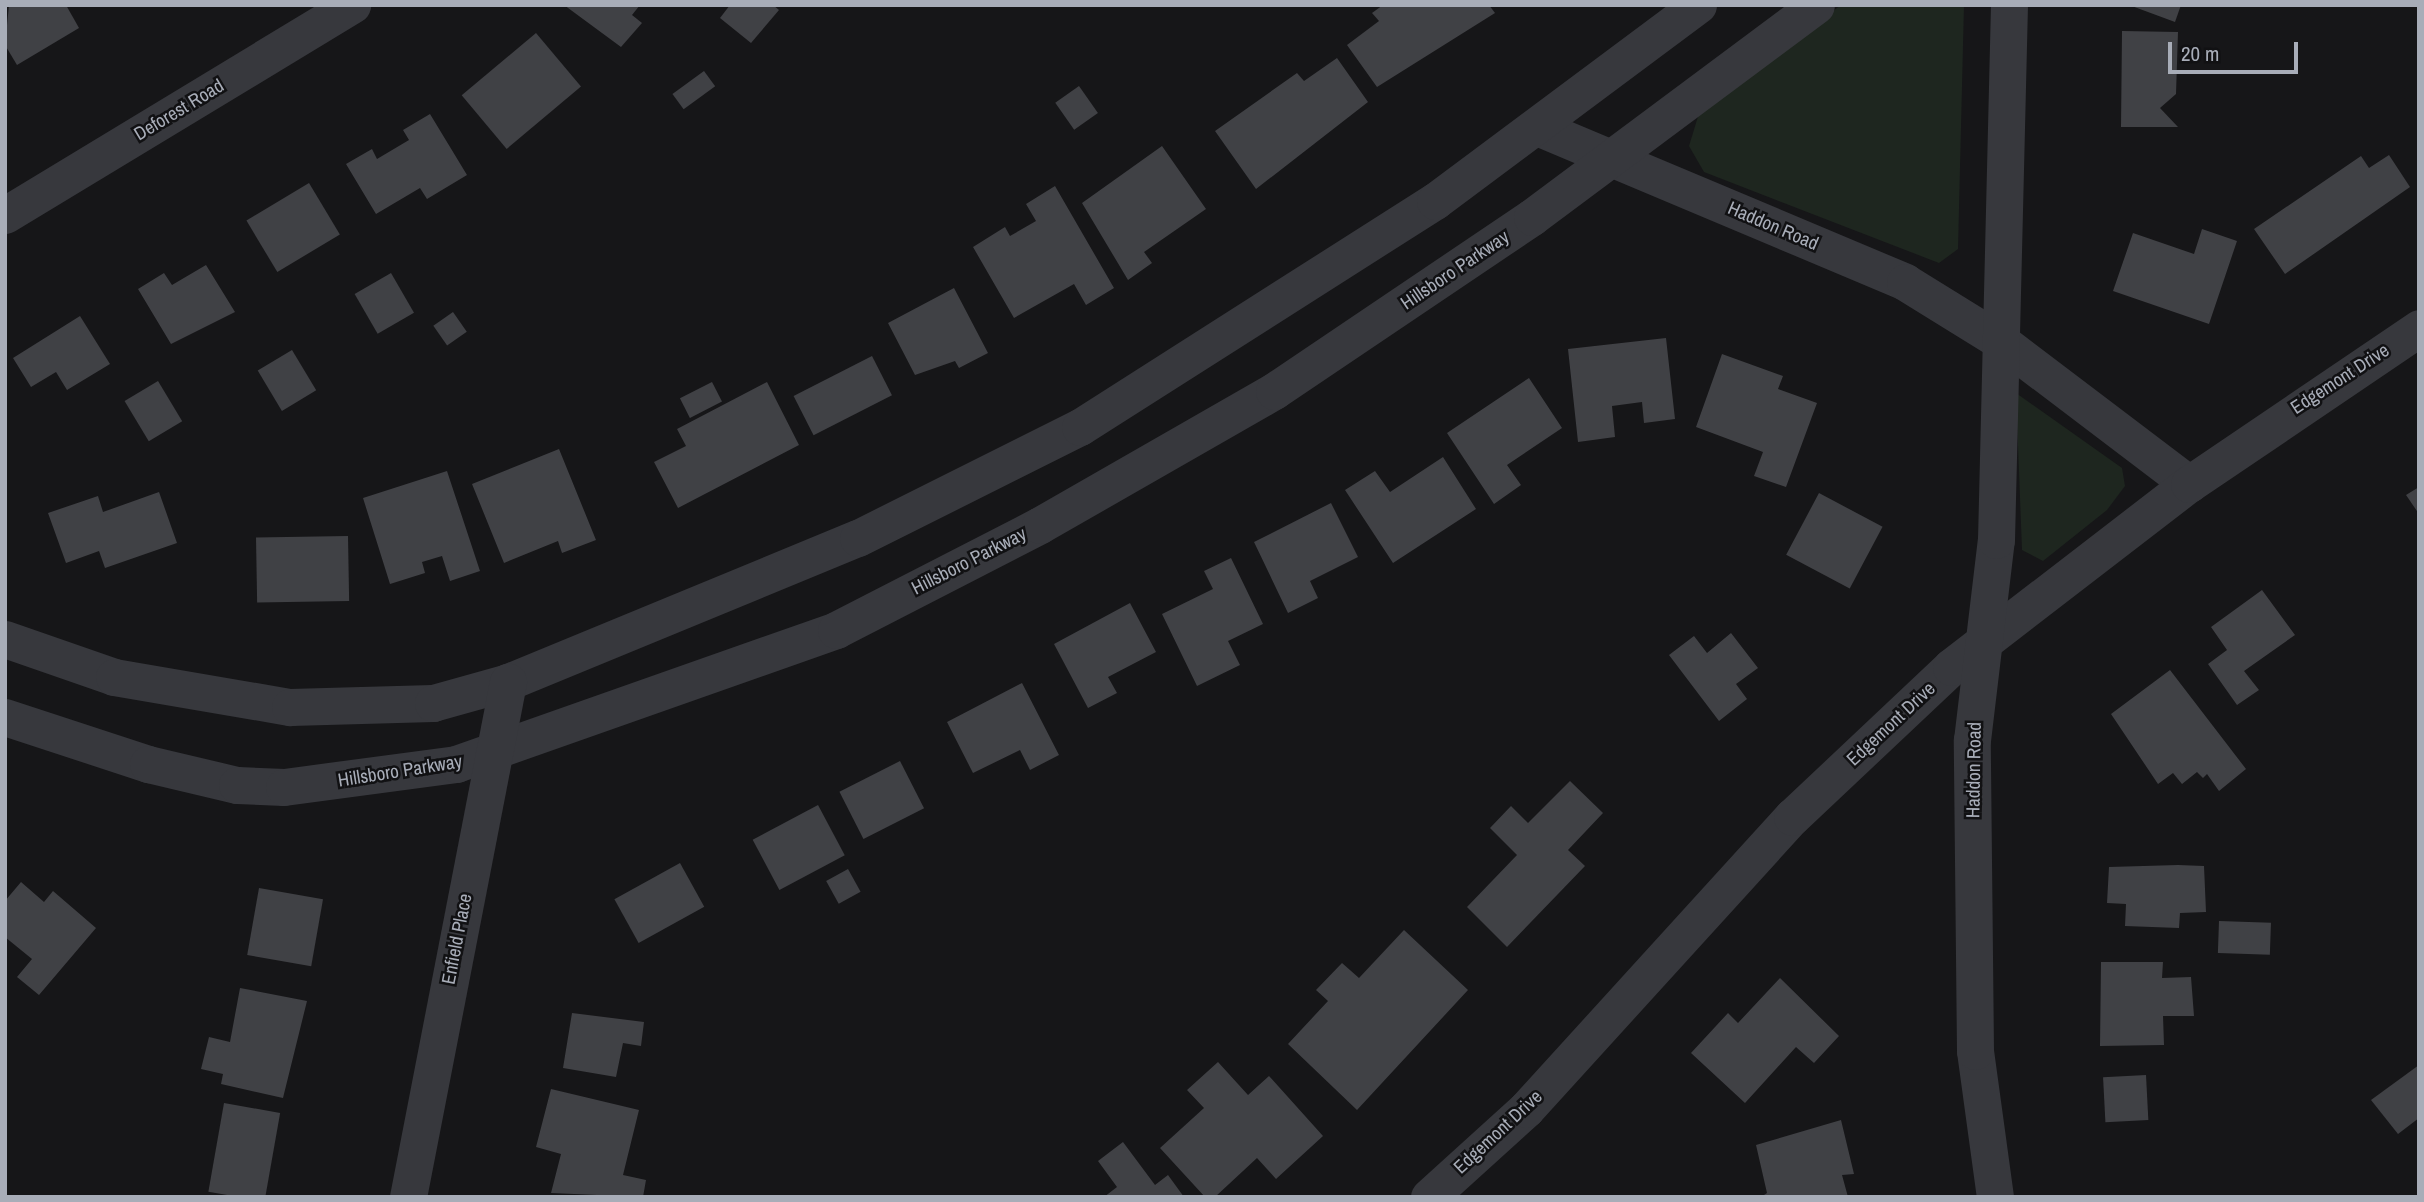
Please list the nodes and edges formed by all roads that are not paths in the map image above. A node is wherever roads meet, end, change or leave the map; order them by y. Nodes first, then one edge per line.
1 (352, 5) edge
2 (1698, 5) edge
3 (1816, 5) edge
4 (2009, 5) edge
5 (1537, 127) junction
6 (1610, 158) junction
7 (5, 215) edge
8 (2419, 328) edge
9 (2002, 342) junction
10 (2189, 484) junction
11 (5, 639) edge
12 (1985, 639) junction
13 (508, 682) junction
14 (5, 717) edge
15 (493, 753) junction
16 (408, 1197) edge
17 (1429, 1197) edge
18 (1995, 1197) edge

1 - 7 street, Deforest Road
2 - 5 street
3 - 6 street, Hillsboro Parkway
4 - 9 street, Haddon Road
5 - 6 street, Haddon Road
5 - 13 street
6 - 9 street, Haddon Road
6 - 15 street, Hillsboro Parkway
8 - 10 street, Edgemont Drive
9 - 10 street, Haddon Road
9 - 12 street, Haddon Road
10 - 12 street, Edgemont Drive
11 - 13 street
12 - 17 street, Edgemont Drive
12 - 18 street, Haddon Road
13 - 15 street, Enfield Place
14 - 15 street, Hillsboro Parkway
15 - 16 street, Enfield Place

